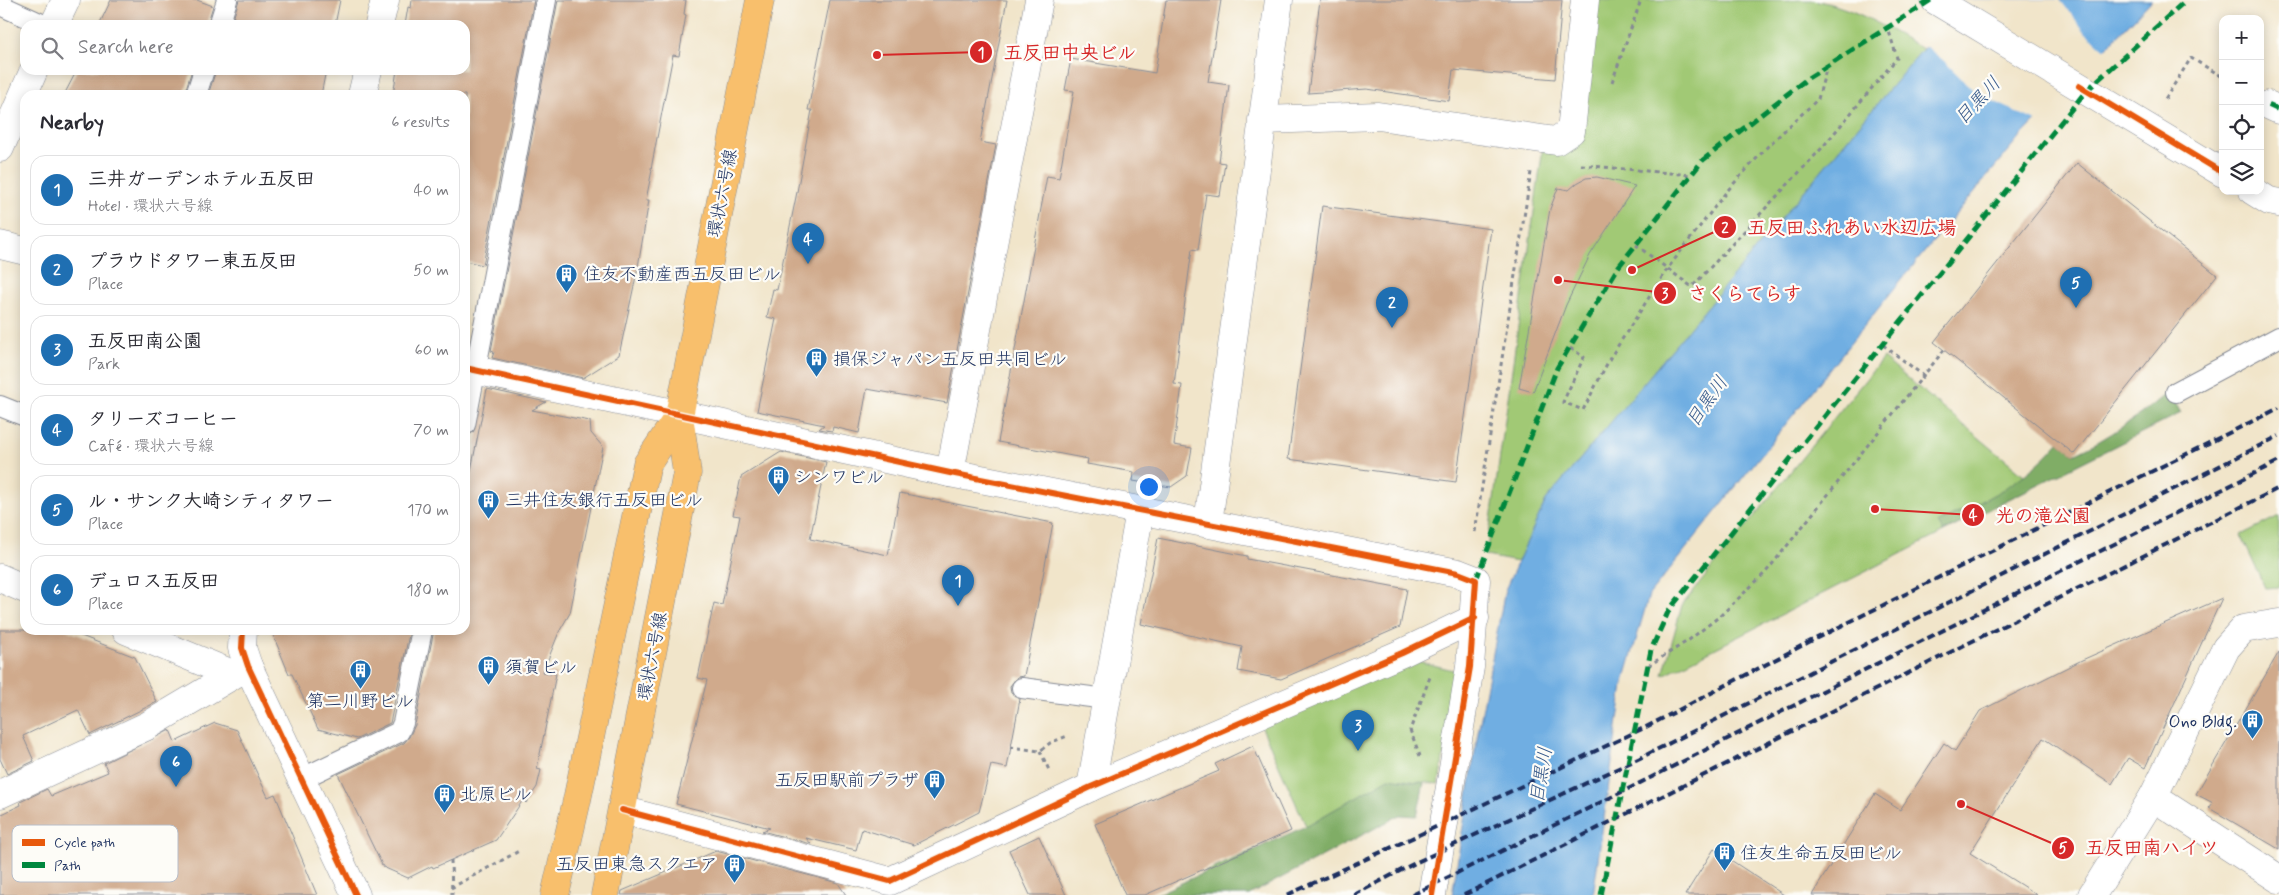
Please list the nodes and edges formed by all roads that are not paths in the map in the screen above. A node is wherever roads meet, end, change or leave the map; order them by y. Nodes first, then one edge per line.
1 (66, 0) edge
2 (227, 0) edge
3 (385, 0) edge
4 (546, 0) edge
5 (760, 0) edge
6 (1040, 0) edge
7 (1278, 0) edge
8 (1585, 0) edge
9 (1941, 3) edge
10 (0, 5) edge
11 (33, 20) edge
12 (56, 20) edge
13 (221, 20) edge
14 (379, 20) edge
15 (32, 75) edge
16 (202, 75) edge
17 (367, 75) edge
18 (25, 90) edge
19 (198, 90) edge
20 (363, 90) edge
21 (20, 102) edge
22 (1262, 120) junction
23 (0, 148) edge
24 (2219, 171) edge
25 (2259, 195) edge
26 (2279, 204) edge
27 (0, 245) edge
28 (20, 251) edge
29 (2279, 337) edge
30 (471, 370) edge
31 (2176, 392) dead end
32 (0, 406) edge
33 (20, 414) edge
34 (679, 416) junction
35 (950, 473) junction
36 (1140, 511) junction
37 (1208, 523) junction
38 (0, 578) edge
39 (20, 586) edge
40 (1475, 618) junction
41 (2279, 623) edge
42 (140, 635) edge
43 (243, 635) edge
44 (421, 635) edge
45 (240, 670) junction
46 (1022, 688) dead end
47 (1104, 710) junction
48 (301, 779) junction
49 (1091, 787) junction
50 (0, 794) edge
51 (2153, 797) junction
52 (622, 810) junction
53 (2279, 878) edge
54 (551, 891) edge
55 (356, 895) edge
56 (605, 895) edge
57 (1432, 895) edge
58 (2092, 895) edge

1 - 12 street
2 - 13 lane
3 - 14 street
4 - 30 lane
5 - 34 main road, 環状六号線
6 - 35 street
7 - 22 street
8 - 22 street
9 - 24 street
10 - 11 lane
15 - 18 street
16 - 19 lane
17 - 20 street
21 - 23 street
22 - 37 street
25 - 26 street
27 - 28 street
29 - 31 lane
30 - 34 street
32 - 33 lane
34 - 35 street
34 - 52 main road, 環状六号線
34 - 54 main road, 環状六号線
35 - 36 street
36 - 37 street
36 - 47 street
37 - 40 street
38 - 39 street
40 - 49 street
40 - 57 street
41 - 51 street
42 - 45 street
43 - 45 street
44 - 48 lane
45 - 48 street
45 - 50 street
46 - 47 lane
47 - 49 street
48 - 55 street
49 - 52 street
51 - 53 street
51 - 58 street
52 - 56 main road, 環状六号線

